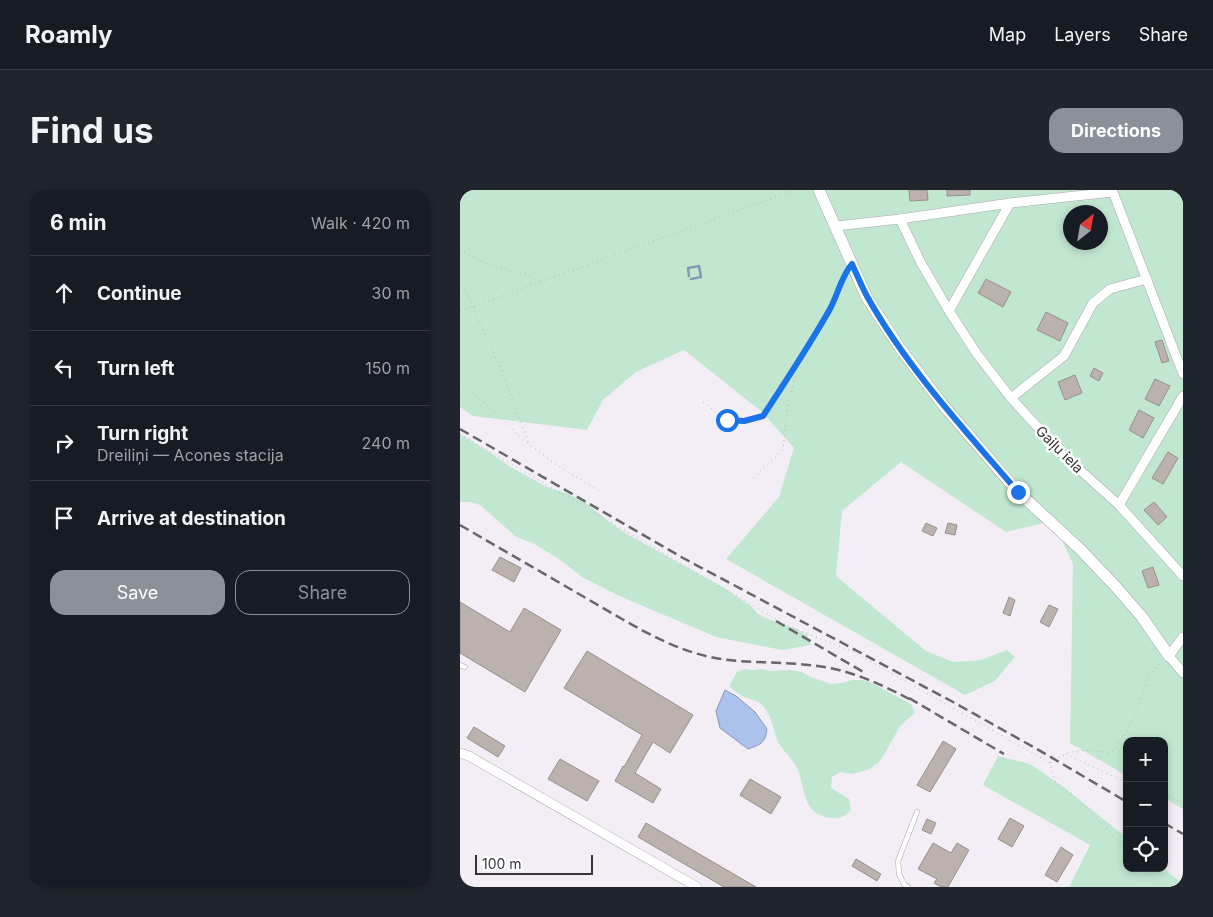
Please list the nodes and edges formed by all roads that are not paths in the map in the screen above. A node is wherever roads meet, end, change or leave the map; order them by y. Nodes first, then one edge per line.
1 (819, 190) edge
2 (1010, 203) junction
3 (900, 219) junction
4 (836, 226) junction
5 (1147, 279) junction
6 (949, 311) junction
7 (1183, 374) edge
8 (1183, 396) edge
9 (1011, 398) junction
10 (1118, 505) junction
11 (1183, 576) edge
12 (1183, 636) edge
13 (1169, 656) junction
14 (1183, 672) edge
15 (460, 753) edge
16 (917, 812) dead end
17 (696, 887) edge
18 (908, 887) edge

1 - 4 street
2 - 3 street
2 - 5 street
2 - 6 street
3 - 4 street
3 - 6 street, Gaiļu iela
4 - 13 street
5 - 7 street
5 - 9 street
6 - 9 street, Gaiļu iela
8 - 10 street
9 - 10 street, Gaiļu iela
10 - 11 street, Gaiļu iela
12 - 13 street
13 - 14 street
15 - 17 street
16 - 18 lane

